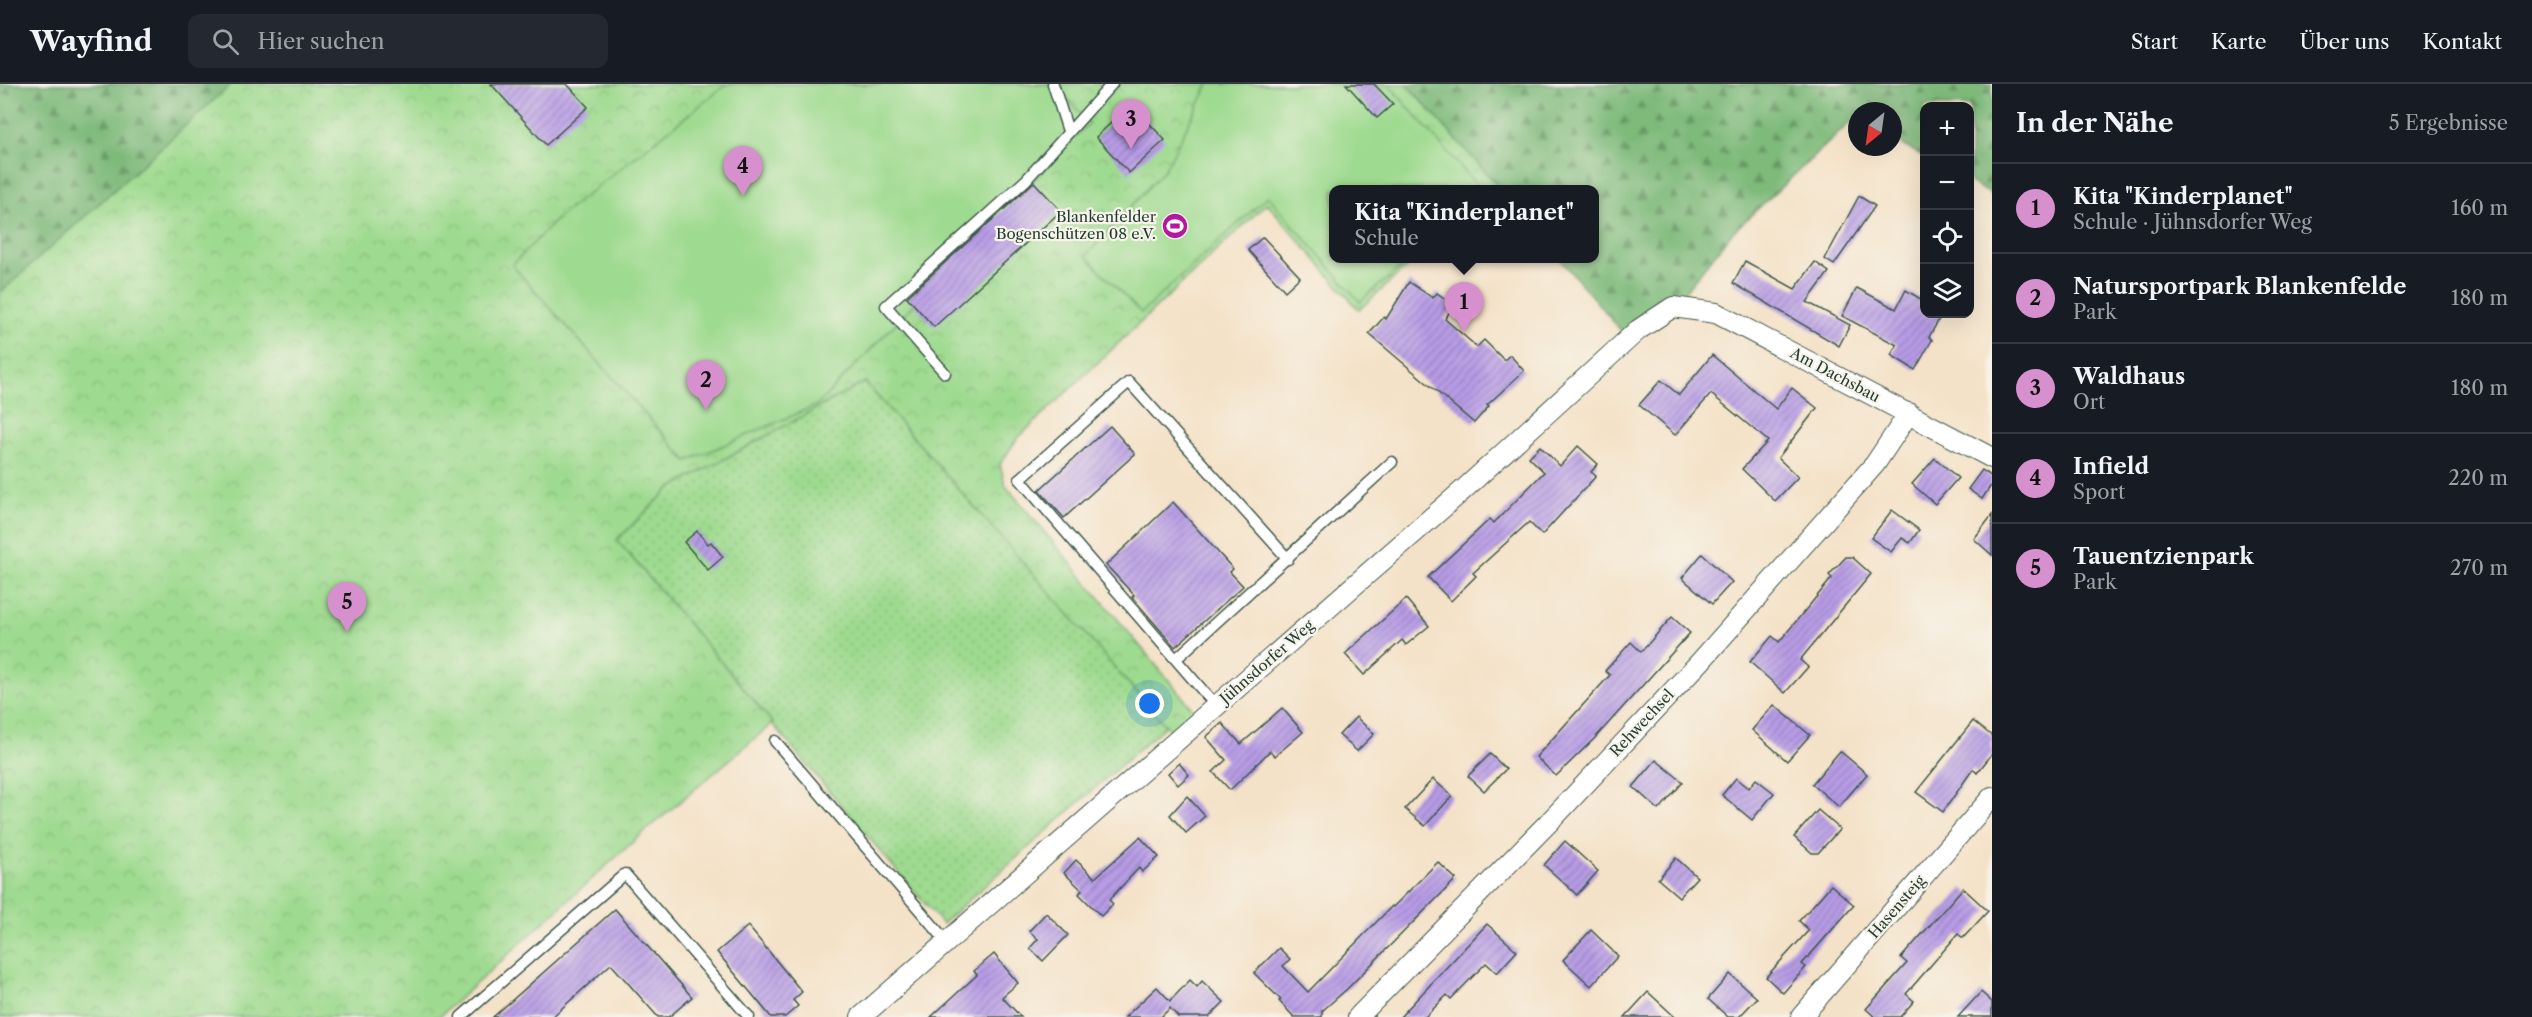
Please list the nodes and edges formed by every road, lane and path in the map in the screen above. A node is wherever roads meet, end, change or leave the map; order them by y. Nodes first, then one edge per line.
1 (1053, 84) edge
2 (1113, 84) edge
3 (1068, 132) junction
4 (1673, 307) joint
5 (945, 373) dead end
6 (1909, 413) junction
7 (1992, 458) edge
8 (1392, 462) dead end
9 (1288, 559) junction
10 (1176, 659) junction
11 (1216, 706) junction
12 (775, 741) dead end
13 (1992, 797) edge
14 (947, 942) junction
15 (461, 1017) edge
16 (749, 1017) edge
17 (861, 1017) edge
18 (1358, 1017) edge
19 (1801, 1017) edge

1 - 3 lane
2 - 3 lane
3 - 5 lane
4 - 6 street, Am Dachsbau
4 - 11 street, Jühnsdorfer Weg
6 - 7 street, Am Dachsbau
6 - 18 street, Rehwechsel
8 - 9 lane
9 - 10 lane
9 - 10 lane
10 - 11 lane
11 - 14 street, Jühnsdorfer Weg
12 - 14 lane
13 - 19 street, Hasensteig
14 - 17 street, Jühnsdorfer Weg
15 - 16 lane

